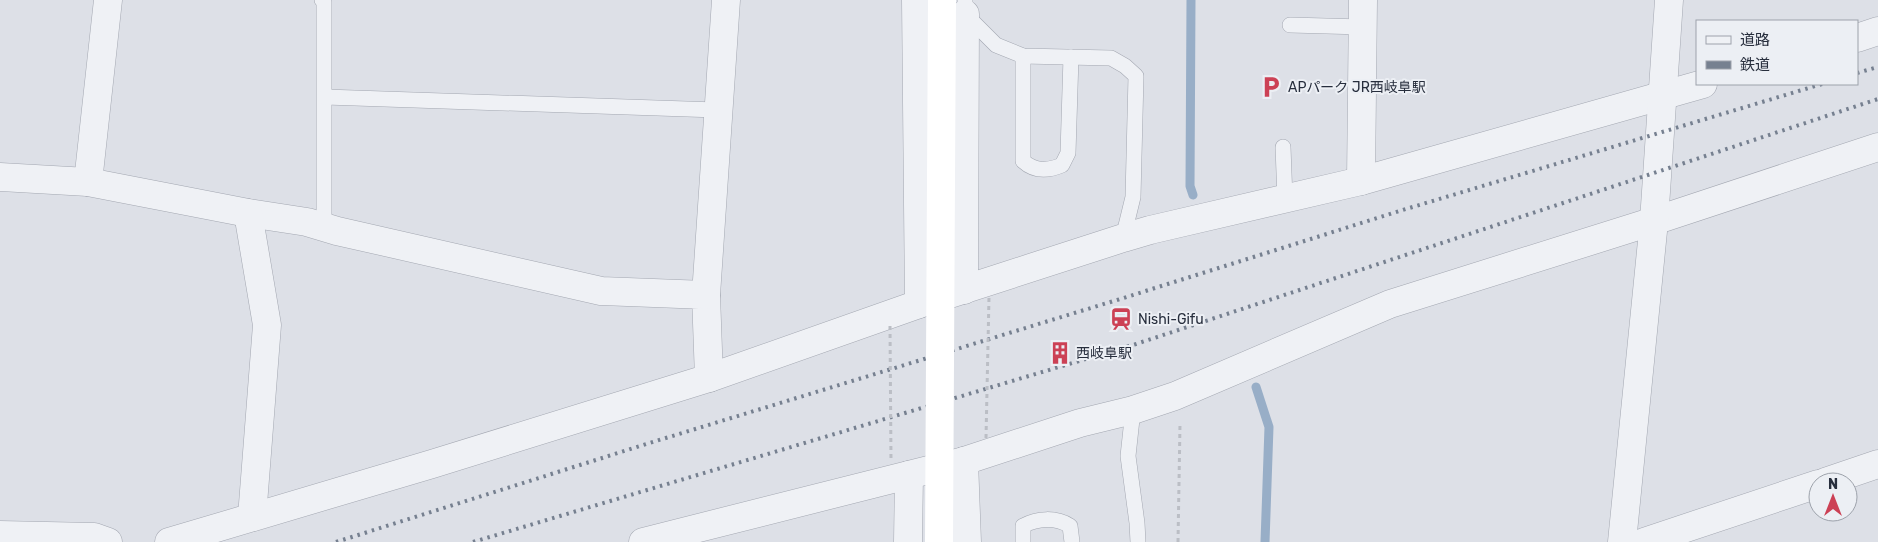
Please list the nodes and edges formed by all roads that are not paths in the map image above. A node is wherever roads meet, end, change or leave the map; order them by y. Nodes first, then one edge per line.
1 (108, 0) edge
2 (322, 0) edge
3 (726, 0) edge
4 (916, 0) edge
5 (942, 0) edge
6 (1363, 0) edge
7 (1669, 0) edge
8 (965, 7) edge
9 (1290, 25) dead end
10 (1363, 27) junction
11 (1878, 31) edge
12 (1858, 38) edge
13 (1023, 56) junction
14 (1071, 57) junction
15 (1700, 85) edge
16 (1662, 96) junction
17 (324, 97) junction
18 (718, 110) junction
19 (1283, 147) dead end
20 (1878, 147) edge
21 (0, 177) edge
22 (1361, 181) junction
23 (88, 182) junction
24 (1284, 199) junction
25 (248, 213) junction
26 (1654, 221) junction
27 (324, 227) junction
28 (1123, 238) junction
29 (976, 293) junction
30 (706, 295) junction
31 (919, 304) junction
32 (710, 378) junction
33 (1133, 410) junction
34 (964, 461) junction
35 (1878, 464) edge
36 (900, 468) junction
37 (1854, 472) edge
38 (1808, 487) edge
39 (252, 517) junction
40 (0, 534) edge
41 (108, 542) edge
42 (169, 542) edge
43 (643, 542) edge
44 (908, 542) edge
45 (939, 542) edge
46 (967, 542) edge
47 (1023, 542) edge
48 (1072, 542) edge
49 (1138, 542) edge
50 (1622, 542) edge
51 (1644, 542) edge

1 - 23 street
2 - 17 lane
3 - 18 street
4 - 31 street
5 - 45 street, bridge
6 - 10 street
7 - 16 street
8 - 13 lane
8 - 29 street
9 - 10 lane
10 - 22 street
11 - 12 street
13 - 14 lane
13 - 14 lane
14 - 28 lane
15 - 16 street
16 - 22 street
16 - 26 street
17 - 18 lane
17 - 27 lane
18 - 30 street
19 - 24 lane
20 - 26 street
21 - 23 street
22 - 24 street
23 - 25 street
24 - 28 street
25 - 27 street
25 - 39 street
26 - 33 street
26 - 50 street
27 - 30 street
28 - 29 street
29 - 31 street
30 - 32 street
31 - 32 street
32 - 39 street
33 - 34 street
33 - 49 lane
34 - 36 street
34 - 46 street
35 - 37 street
36 - 43 street
36 - 44 street
38 - 51 street
39 - 42 street
40 - 41 street
47 - 48 lane

